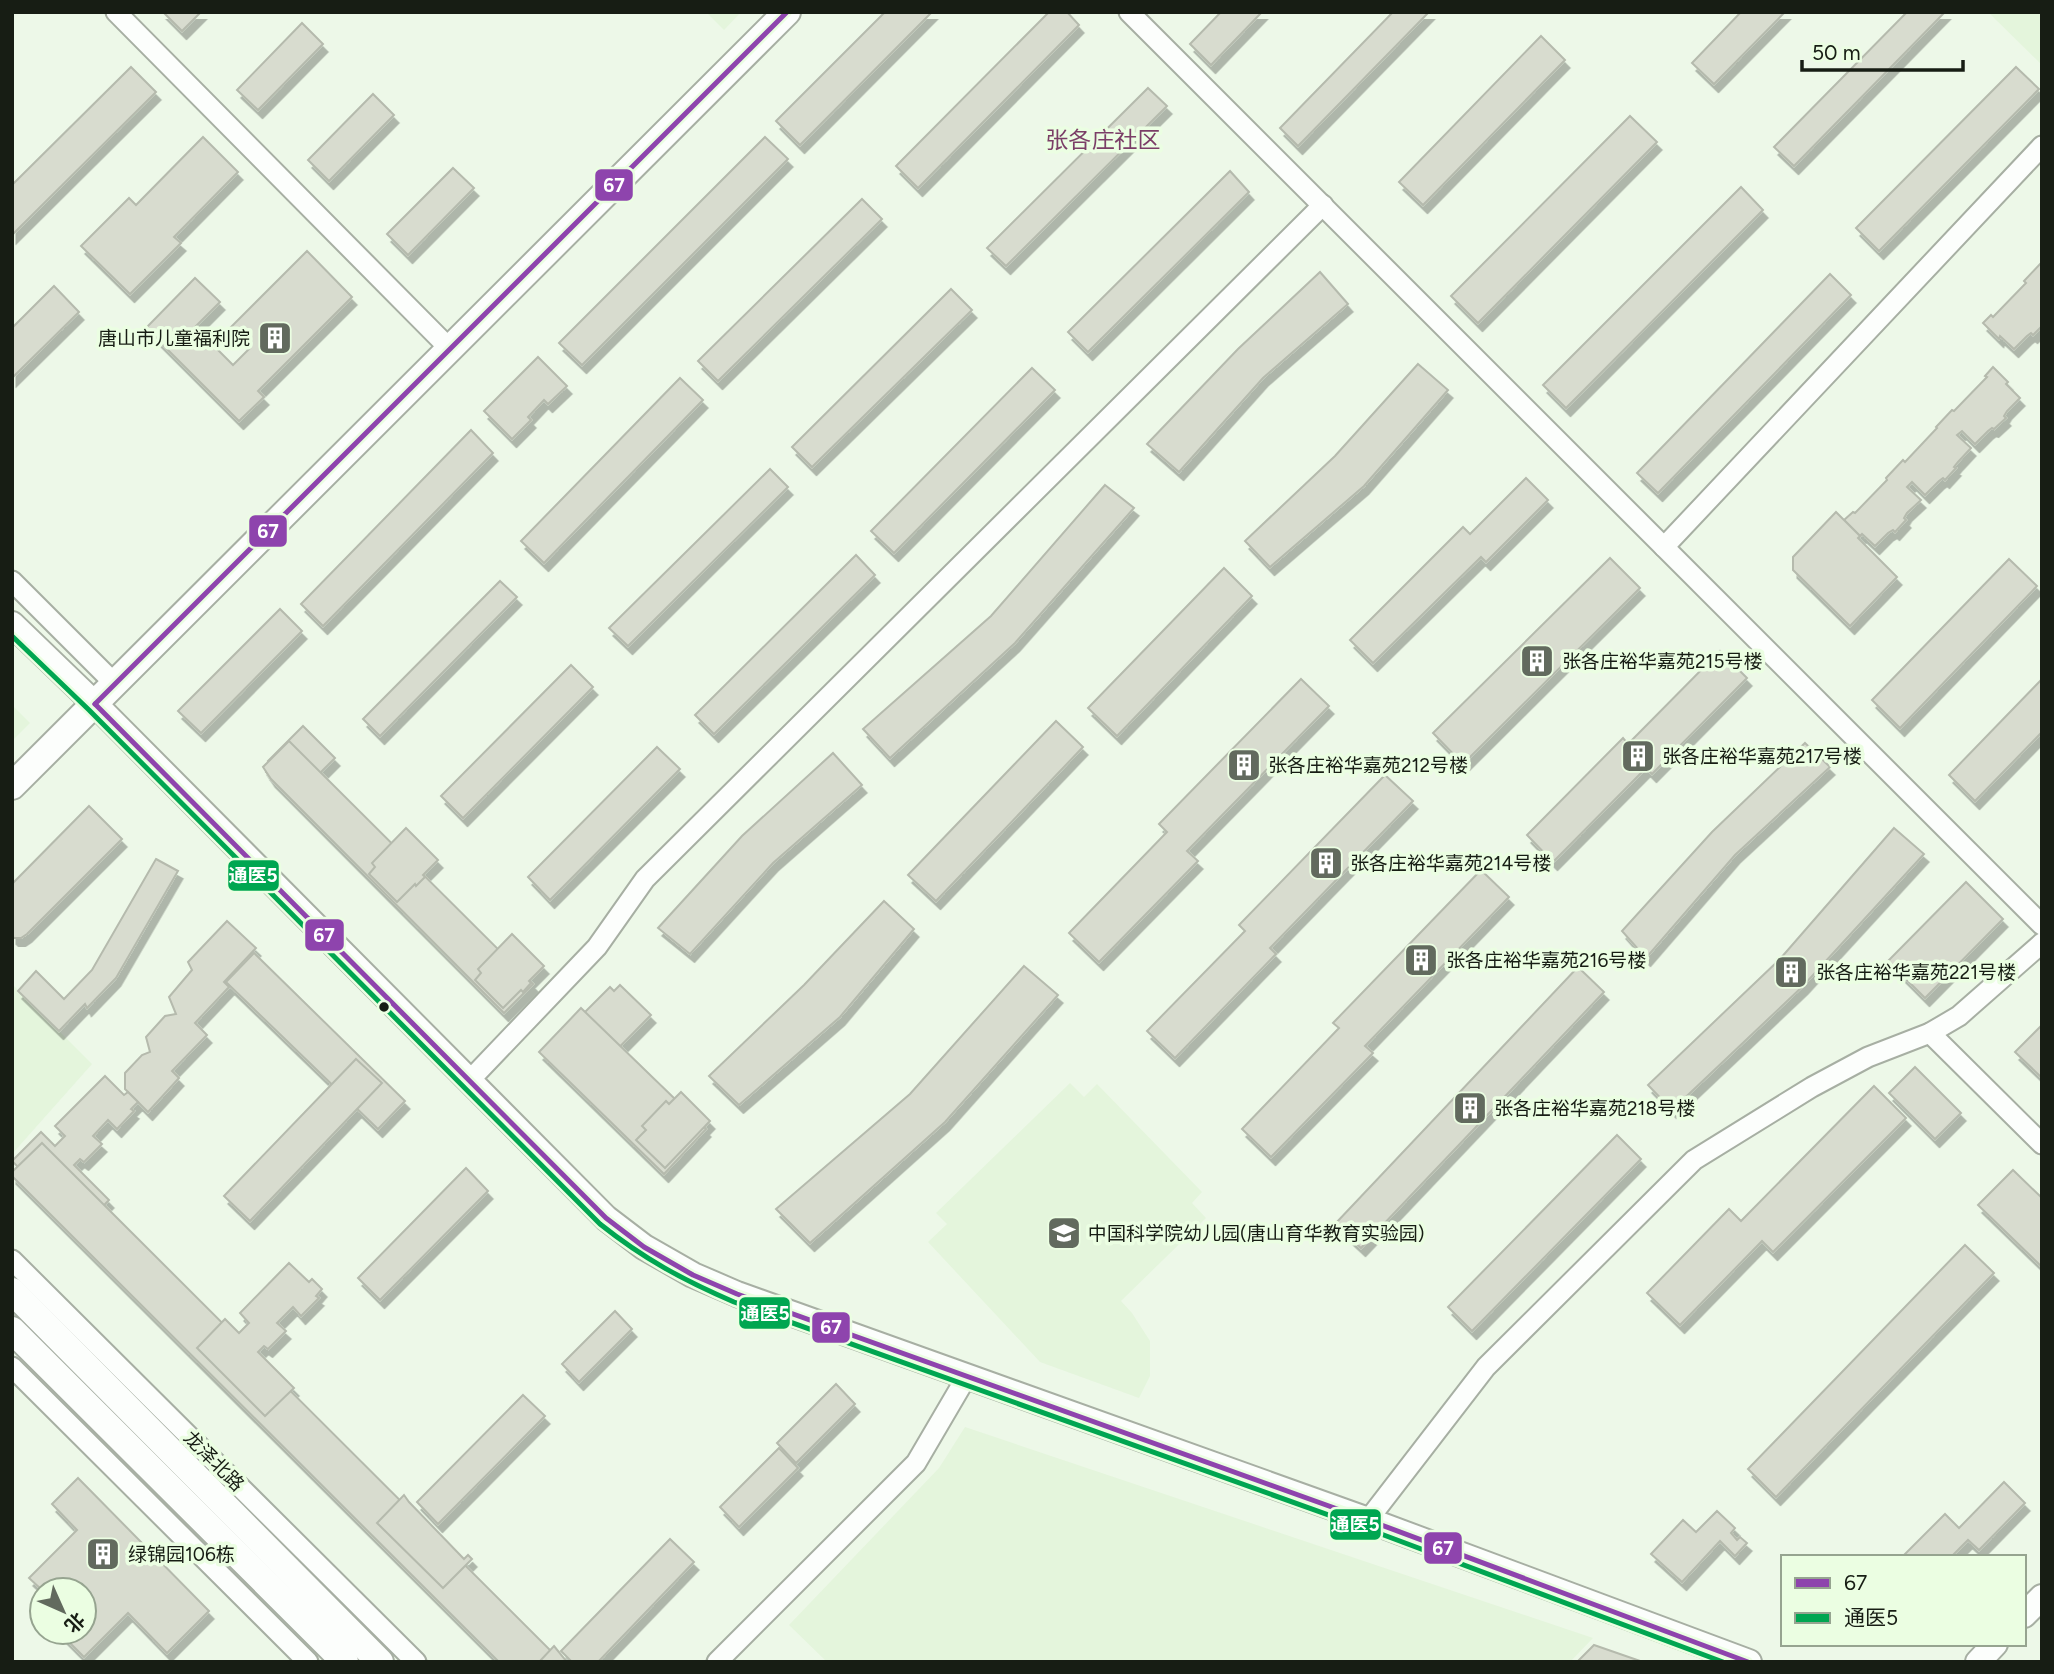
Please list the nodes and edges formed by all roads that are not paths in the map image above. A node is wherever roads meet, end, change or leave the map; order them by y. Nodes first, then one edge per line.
1 (116, 12) edge
2 (787, 12) edge
3 (1129, 12) edge
4 (2042, 146) edge
5 (1323, 205) junction
6 (451, 349) junction
7 (1664, 547) junction
8 (12, 581) edge
9 (12, 624) edge
10 (114, 683) junction
11 (95, 704) junction
12 (12, 786) edge
13 (2042, 925) edge
14 (2042, 943) edge
15 (1930, 1033) junction
16 (469, 1081) junction
17 (2042, 1144) edge
18 (12, 1259) edge
19 (12, 1291) edge
20 (12, 1330) edge
21 (12, 1367) edge
22 (967, 1376) junction
23 (1368, 1520) junction
24 (2042, 1597) edge
25 (2026, 1613) edge
26 (1993, 1646) edge
27 (308, 1662) edge
28 (345, 1662) edge
29 (380, 1662) edge
30 (416, 1662) edge
31 (717, 1662) edge
32 (1749, 1662) edge
33 (1978, 1662) edge

1 - 6 street
2 - 6 main road
3 - 5 street
4 - 7 street
5 - 7 street
5 - 16 street
6 - 10 main road
7 - 13 street
8 - 10 street
9 - 11 street
10 - 11 main road
11 - 12 main road
11 - 16 street
14 - 15 street
15 - 17 street
15 - 23 street
16 - 22 street
18 - 30 street, 龙泽北路
19 - 29 main road, 龙泽北路
20 - 28 main road
21 - 27 street
22 - 23 street
22 - 31 street
23 - 32 street
24 - 25 street
26 - 33 street

